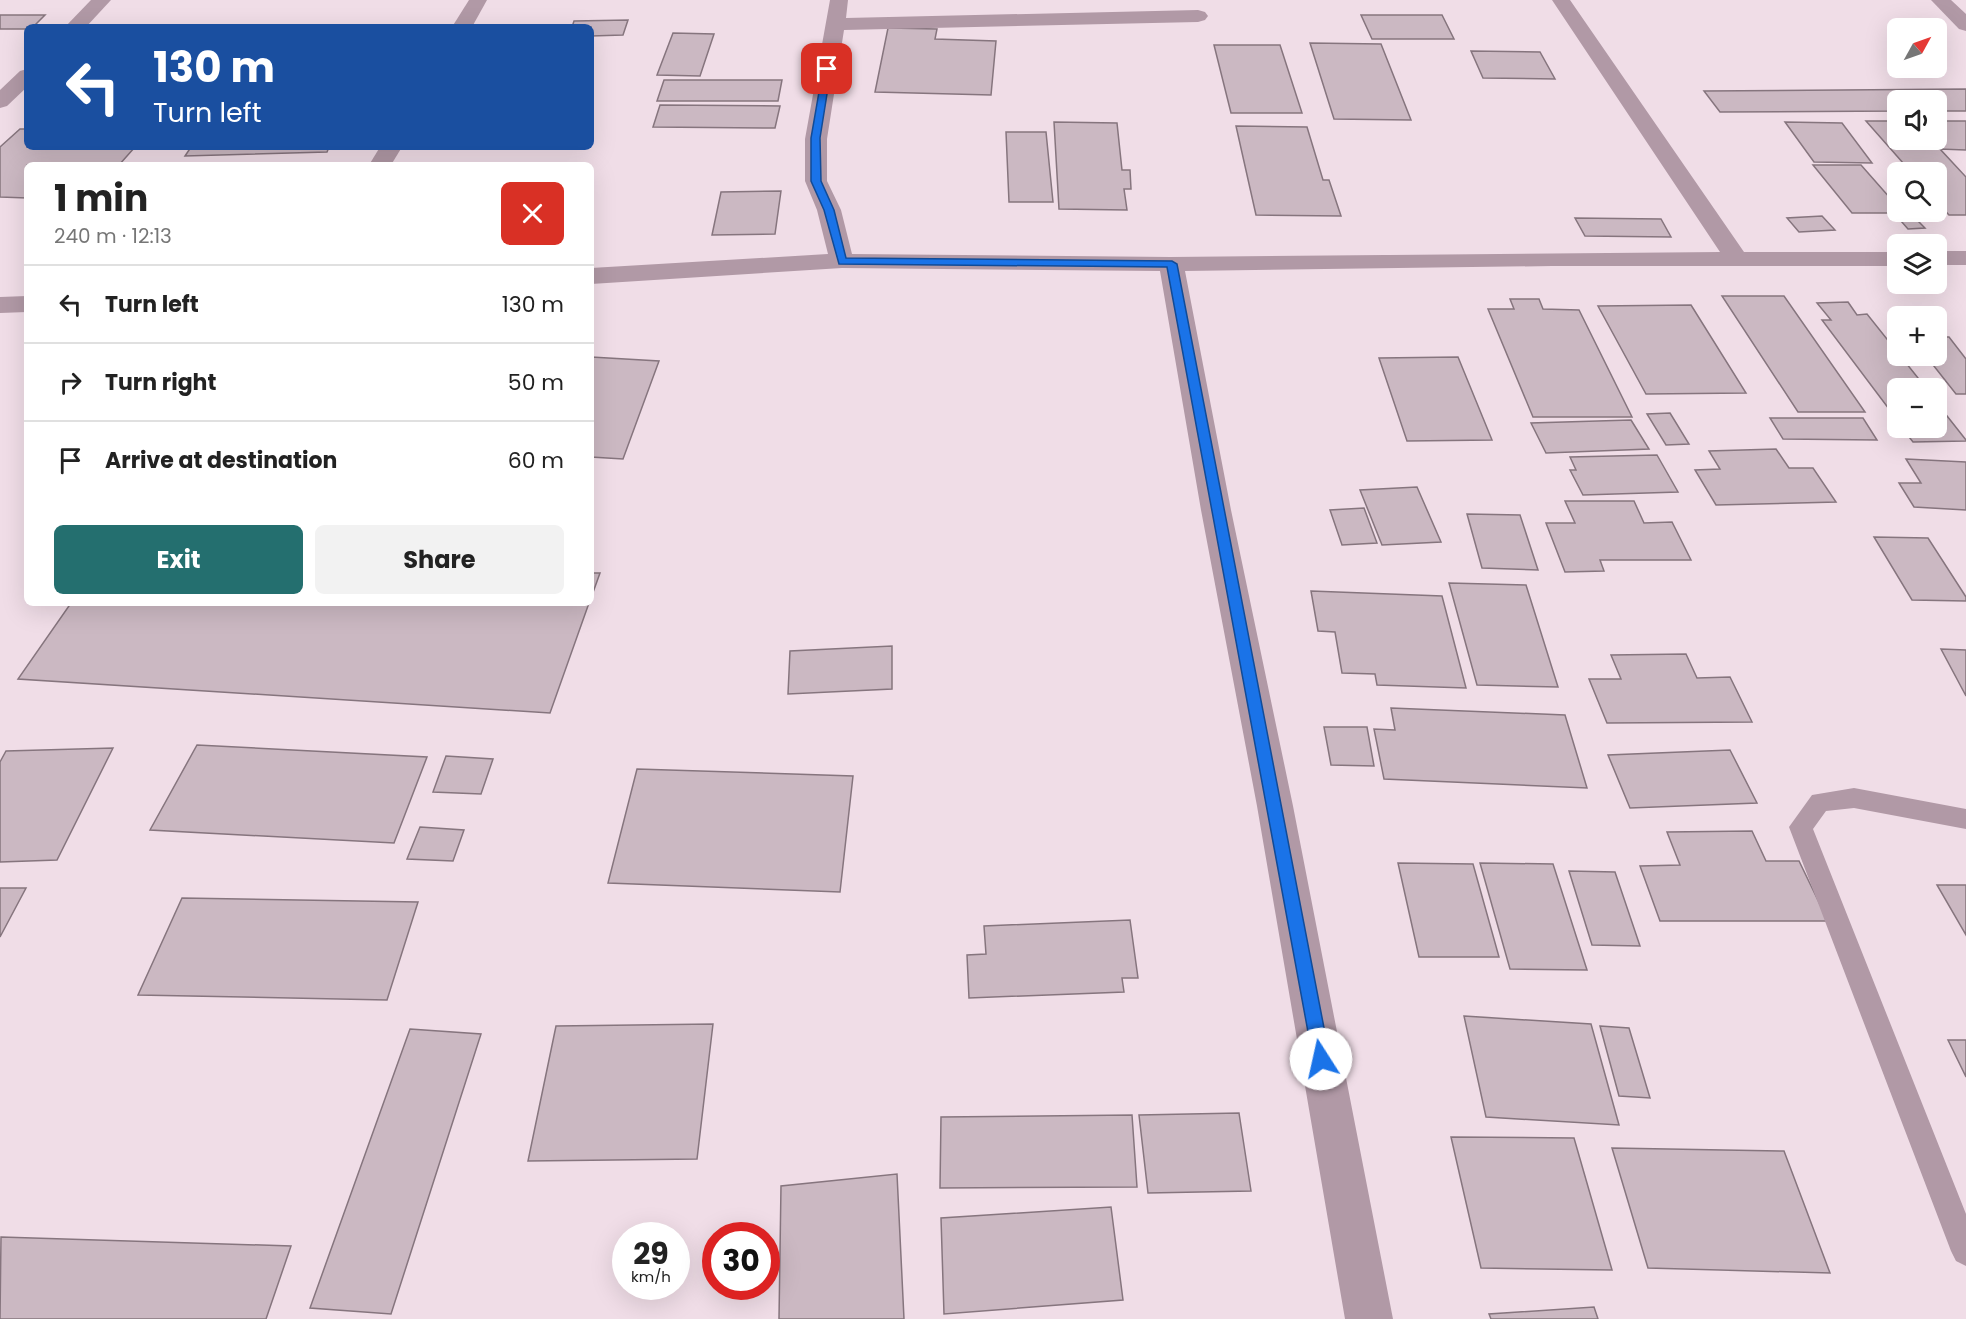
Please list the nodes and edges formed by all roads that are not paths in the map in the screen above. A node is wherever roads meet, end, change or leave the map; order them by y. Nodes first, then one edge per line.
1 (102, 0) edge
2 (478, 0) edge
3 (839, 0) edge
4 (1561, 0) edge
5 (1940, 0) edge
6 (1198, 16) dead end
7 (78, 24) edge
8 (464, 24) edge
9 (835, 24) junction
10 (1966, 25) edge
11 (24, 78) edge
12 (0, 102) edge
13 (1947, 258) edge
14 (1966, 258) edge
15 (1887, 259) edge
16 (1738, 260) junction
17 (842, 261) junction
18 (1172, 264) junction
19 (594, 276) edge
20 (24, 304) edge
21 (0, 305) edge
22 (1966, 819) edge
23 (1966, 1251) edge
24 (1369, 1319) edge

1 - 7 street
2 - 8 street
3 - 9 street
4 - 16 street
5 - 10 street
6 - 9 street
9 - 17 street
11 - 12 street
13 - 14 street
15 - 16 street
16 - 18 street
17 - 18 street
17 - 19 street
18 - 24 street
20 - 21 street
22 - 23 lane

